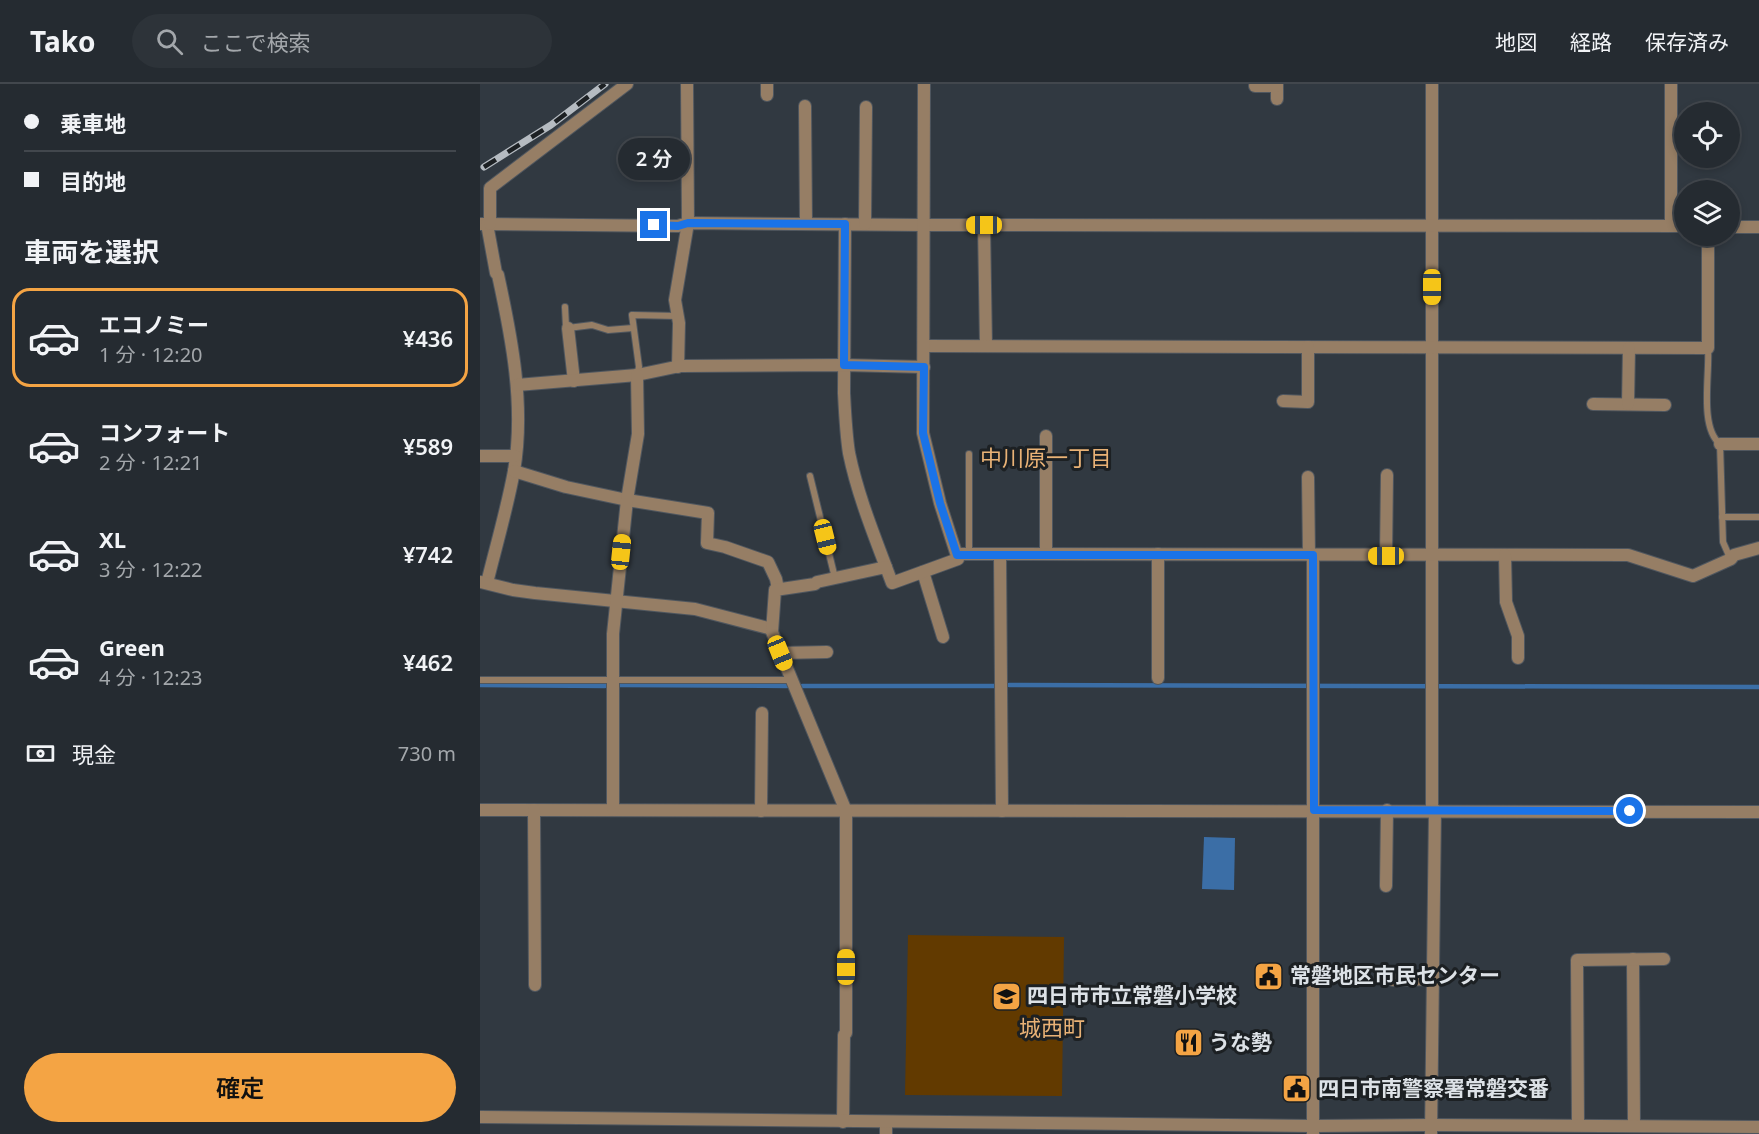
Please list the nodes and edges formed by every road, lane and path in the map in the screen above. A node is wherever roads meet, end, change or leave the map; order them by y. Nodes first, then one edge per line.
1 (627, 84) edge
2 (687, 84) edge
3 (924, 84) edge
4 (1432, 84) edge
5 (1671, 84) edge
6 (1277, 85) edge
7 (1256, 86) dead end
8 (1277, 99) dead end
9 (805, 106) dead end
10 (866, 107) dead end
11 (688, 223) junction
12 (486, 224) edge
13 (806, 224) junction
14 (845, 224) junction
15 (865, 224) junction
16 (924, 225) junction
17 (984, 225) junction
18 (1432, 226) junction
19 (1671, 226) joint
20 (1740, 227) edge
21 (1759, 227) edge
22 (1708, 246) edge
23 (565, 307) dead end
24 (678, 316) junction
25 (568, 328) junction
26 (633, 328) junction
27 (924, 346) junction
28 (986, 346) junction
29 (1308, 347) junction
30 (1432, 348) junction
31 (1629, 348) junction
32 (1708, 348) junction
33 (844, 365) junction
34 (678, 367) junction
35 (924, 367) junction
36 (637, 375) junction
37 (574, 381) junction
38 (517, 385) junction
39 (1283, 401) dead end
40 (1593, 404) dead end
41 (1628, 404) junction
42 (1665, 405) dead end
43 (1046, 436) dead end
44 (1720, 444) junction
45 (1759, 444) edge
46 (969, 454) dead end
47 (480, 456) edge
48 (515, 456) junction
49 (514, 471) junction
50 (1387, 475) dead end
51 (810, 476) dead end
52 (1308, 477) dead end
53 (627, 500) junction
54 (1722, 517) junction
55 (1759, 517) edge
56 (1759, 548) edge
57 (1046, 554) junction
58 (1158, 554) junction
59 (963, 555) junction
60 (1000, 555) junction
61 (1311, 555) junction
62 (1505, 555) junction
63 (1386, 556) junction
64 (1432, 556) junction
65 (1731, 559) junction
66 (886, 567) junction
67 (923, 572) junction
68 (835, 578) junction
69 (483, 582) edge
70 (778, 589) junction
71 (617, 601) junction
72 (772, 629) junction
73 (943, 637) dead end
74 (827, 652) dead end
75 (780, 653) junction
76 (1518, 658) dead end
77 (1158, 678) dead end
78 (480, 680) edge
79 (613, 680) junction
80 (792, 680) junction
81 (762, 713) dead end
82 (480, 810) edge
83 (534, 810) junction
84 (613, 810) junction
85 (1314, 810) junction
86 (1387, 810) junction
87 (1433, 810) junction
88 (761, 811) junction
89 (846, 811) junction
90 (1002, 811) junction
91 (1759, 812) edge
92 (1386, 886) dead end
93 (1633, 959) junction
94 (1664, 959) dead end
95 (1433, 979) junction
96 (1394, 980) dead end
97 (535, 985) dead end
98 (480, 1117) edge
99 (843, 1122) junction
100 (1578, 1125) junction
101 (1634, 1126) junction
102 (1759, 1127) edge
103 (886, 1128) edge
104 (1431, 1129) edge
105 (1313, 1130) edge

1 - 12 street
2 - 11 street
3 - 16 street
4 - 18 street
5 - 19 street
6 - 7 street
6 - 8 street
9 - 13 street
10 - 15 street
11 - 12 street
11 - 13 street
11 - 24 street
12 - 38 street
13 - 14 street
14 - 15 street
14 - 33 street
15 - 16 street
16 - 17 street
16 - 27 street
17 - 18 street
17 - 28 street
18 - 19 street
18 - 30 street
20 - 21 street
22 - 32 street
23 - 25 lane
24 - 26 lane
24 - 34 street
25 - 26 lane
25 - 37 street
26 - 36 lane
27 - 28 street
27 - 35 street
28 - 29 street
29 - 30 street
29 - 39 street
30 - 31 street
30 - 64 street
31 - 32 street
31 - 41 street
32 - 44 lane
33 - 34 street
33 - 35 street
33 - 66 street
34 - 36 street
35 - 59 street
36 - 37 street
36 - 53 street
37 - 38 street
38 - 48 street
40 - 41 street
41 - 42 street
43 - 57 street
44 - 45 street
44 - 54 lane
46 - 59 lane
47 - 48 street
48 - 49 street
49 - 53 street
49 - 69 street
50 - 63 street
51 - 68 lane
52 - 61 street
53 - 70 street
53 - 71 street
54 - 55 lane
54 - 65 lane
56 - 65 street
57 - 58 street
57 - 60 street
58 - 61 street
58 - 77 street
59 - 60 street
59 - 67 street
60 - 90 street
61 - 63 street
61 - 85 street
62 - 64 street
62 - 65 street
62 - 76 street
63 - 64 street
64 - 87 street
66 - 67 street
66 - 68 street
67 - 73 street
68 - 70 street
69 - 71 street
70 - 72 street
71 - 72 street
71 - 79 street
72 - 75 street
74 - 75 street
75 - 80 street
78 - 79 lane
79 - 80 lane
79 - 84 street
80 - 89 street
81 - 88 street
82 - 83 street
83 - 84 street
83 - 97 street
84 - 88 street
85 - 86 street
85 - 90 street
85 - 105 street
86 - 87 street
86 - 92 street
87 - 91 street
87 - 95 street
88 - 89 street
89 - 90 street
89 - 99 street
93 - 94 street
93 - 100 street
93 - 101 street
95 - 96 street
95 - 104 street
98 - 99 street
99 - 103 street
100 - 101 street
100 - 104 street
101 - 102 street
103 - 105 street
104 - 105 street

